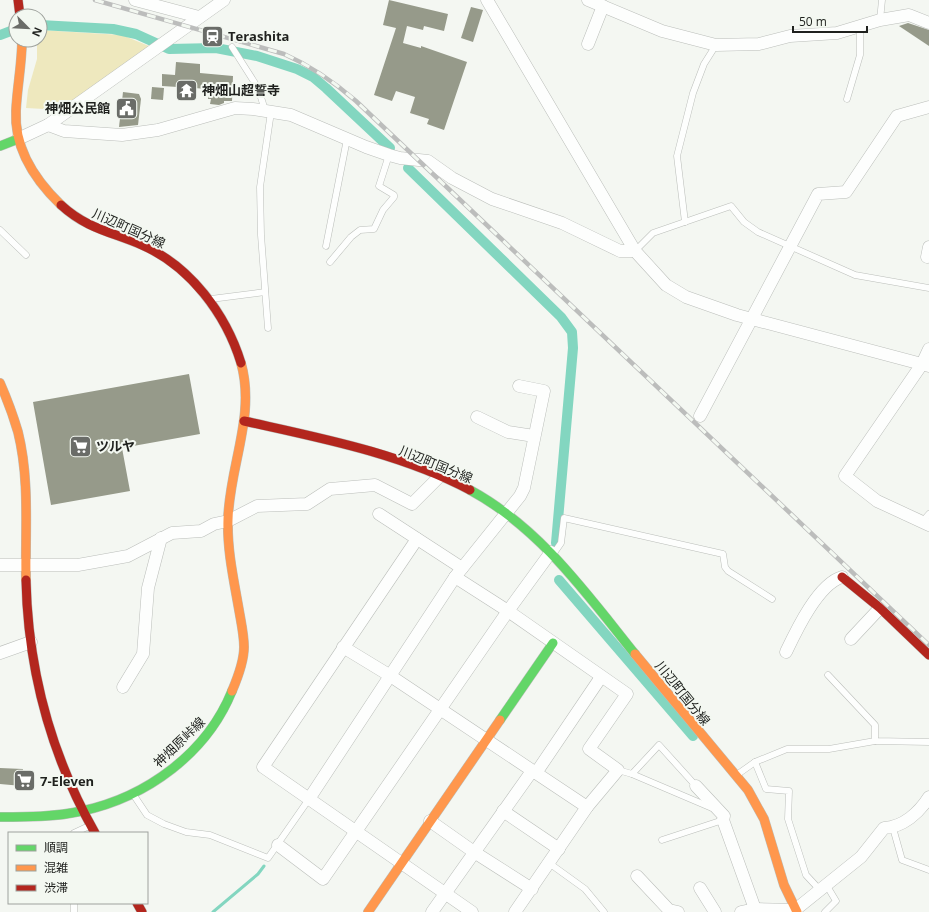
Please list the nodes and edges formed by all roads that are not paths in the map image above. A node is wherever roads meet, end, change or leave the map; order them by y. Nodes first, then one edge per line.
1 (135, 0) edge
2 (224, 0) edge
3 (487, 0) edge
4 (588, 0) edge
5 (882, 0) edge
6 (603, 6) junction
7 (199, 17) junction
8 (880, 20) junction
9 (929, 23) edge
10 (860, 25) junction
11 (588, 44) dead end
12 (716, 45) junction
13 (22, 48) edge
14 (233, 50) dead end
15 (847, 99) dead end
16 (929, 107) edge
17 (268, 111) junction
18 (48, 125) junction
19 (18, 139) junction
20 (347, 139) junction
21 (0, 146) edge
22 (389, 155) junction
23 (685, 222) junction
24 (0, 230) edge
25 (326, 246) dead end
26 (790, 247) junction
27 (635, 251) junction
28 (26, 255) dead end
29 (330, 262) dead end
30 (929, 288) edge
31 (265, 292) junction
32 (210, 299) junction
33 (753, 318) junction
34 (268, 328) dead end
35 (929, 349) edge
36 (926, 365) edge
37 (0, 383) edge
38 (519, 386) dead end
39 (700, 416) dead end
40 (477, 417) dead end
41 (244, 421) junction
42 (534, 436) junction
43 (439, 477) junction
44 (379, 514) dead end
45 (507, 514) junction
46 (927, 520) edge
47 (228, 521) junction
48 (161, 538) junction
49 (417, 539) junction
50 (552, 553) junction
51 (0, 565) edge
52 (25, 566) junction
53 (458, 573) junction
54 (842, 577) joint
55 (772, 599) dead end
56 (880, 608) junction
57 (508, 611) junction
58 (851, 639) dead end
59 (31, 642) junction
60 (553, 643) junction
61 (343, 647) junction
62 (786, 652) dead end
63 (0, 653) edge
64 (929, 655) edge
65 (389, 675) junction
66 (828, 675) dead end
67 (601, 677) junction
68 (123, 687) dead end
69 (440, 709) junction
70 (487, 739) junction
71 (875, 741) junction
72 (929, 742) edge
73 (755, 762) junction
74 (618, 770) junction
75 (534, 772) junction
76 (632, 774) junction
77 (735, 776) junction
78 (696, 786) joint
79 (133, 794) junction
80 (929, 797) edge
81 (309, 799) junction
82 (587, 807) junction
83 (82, 811) junction
84 (503, 811) junction
85 (721, 816) junction
86 (0, 817) edge
87 (430, 821) junction
88 (893, 828) junction
89 (93, 829) edge
90 (79, 832) edge
91 (356, 832) junction
92 (662, 840) dead end
93 (278, 845) junction
94 (559, 849) junction
95 (474, 852) junction
96 (401, 863) junction
97 (549, 863) junction
98 (929, 870) edge
99 (637, 876) dead end
100 (823, 887) junction
101 (700, 888) dead end
102 (532, 889) junction
103 (445, 893) junction
104 (754, 909) junction
105 (796, 911) edge
106 (368, 912) edge
107 (432, 912) edge
108 (472, 912) edge
109 (515, 912) edge
110 (604, 912) edge
111 (678, 912) edge
112 (715, 912) edge
113 (741, 912) edge
114 (825, 912) edge

1 - 7 street
2 - 7 street
3 - 27 street
4 - 6 street
5 - 8 lane
6 - 11 street
6 - 12 street
7 - 18 street
8 - 9 street
8 - 10 street
10 - 12 street
10 - 15 lane
12 - 23 lane
13 - 19 street, 川辺町国分線
14 - 17 lane
16 - 26 street
17 - 18 street
17 - 20 street
17 - 31 lane
18 - 19 street
19 - 21 street
19 - 32 street, 川辺町国分線
20 - 22 street
20 - 25 lane
22 - 27 street
22 - 29 lane
23 - 26 lane
23 - 27 lane
24 - 28 lane
26 - 30 lane
26 - 33 street
27 - 33 street
31 - 32 lane
31 - 34 lane
32 - 41 street, 川辺町国分線
33 - 36 street
33 - 39 street
35 - 36 street
36 - 46 street
37 - 52 street
38 - 42 street
40 - 42 street
41 - 43 street, 川辺町国分線
41 - 47 street, 神畑原峠線
42 - 45 street
43 - 45 street, 川辺町国分線
43 - 47 street
44 - 49 street
45 - 50 street, 川辺町国分線
45 - 53 street
47 - 48 street
47 - 79 street, 神畑原峠線
48 - 52 street
48 - 68 street
49 - 53 street
49 - 61 street
50 - 55 lane
50 - 57 street
50 - 77 street, 川辺町国分線
51 - 52 street
52 - 59 street
53 - 57 street
53 - 65 street
54 - 56 street
54 - 62 street
56 - 58 street
56 - 64 street
57 - 60 street
57 - 69 street
59 - 63 street
59 - 83 street
60 - 67 street
60 - 70 street
61 - 65 street
61 - 81 street
65 - 69 street
65 - 81 street
66 - 71 lane
67 - 74 street
67 - 75 street
69 - 70 street
69 - 91 street
70 - 75 street
70 - 87 street
71 - 72 lane
71 - 73 lane
73 - 77 lane
73 - 100 lane
74 - 76 lane
74 - 82 street
75 - 82 street
75 - 84 street
76 - 78 lane
76 - 85 lane
77 - 105 street, 川辺町国分線
78 - 85 street
79 - 83 street, 神畑原峠線
79 - 93 lane
80 - 88 street
81 - 91 street
81 - 93 lane
82 - 94 street
83 - 86 street, 神畑原峠線
83 - 89 street
84 - 94 street
84 - 95 street
85 - 92 lane
85 - 104 street
87 - 95 street
87 - 96 street
88 - 98 lane
88 - 100 street
89 - 90 lane
91 - 93 street
91 - 96 street
94 - 97 street
95 - 102 street
95 - 103 street
96 - 103 street
96 - 106 street
97 - 102 street
97 - 110 lane
99 - 111 street
100 - 105 street
100 - 114 lane
101 - 112 street
102 - 109 street
103 - 107 street
103 - 108 street
104 - 105 street
104 - 113 street

